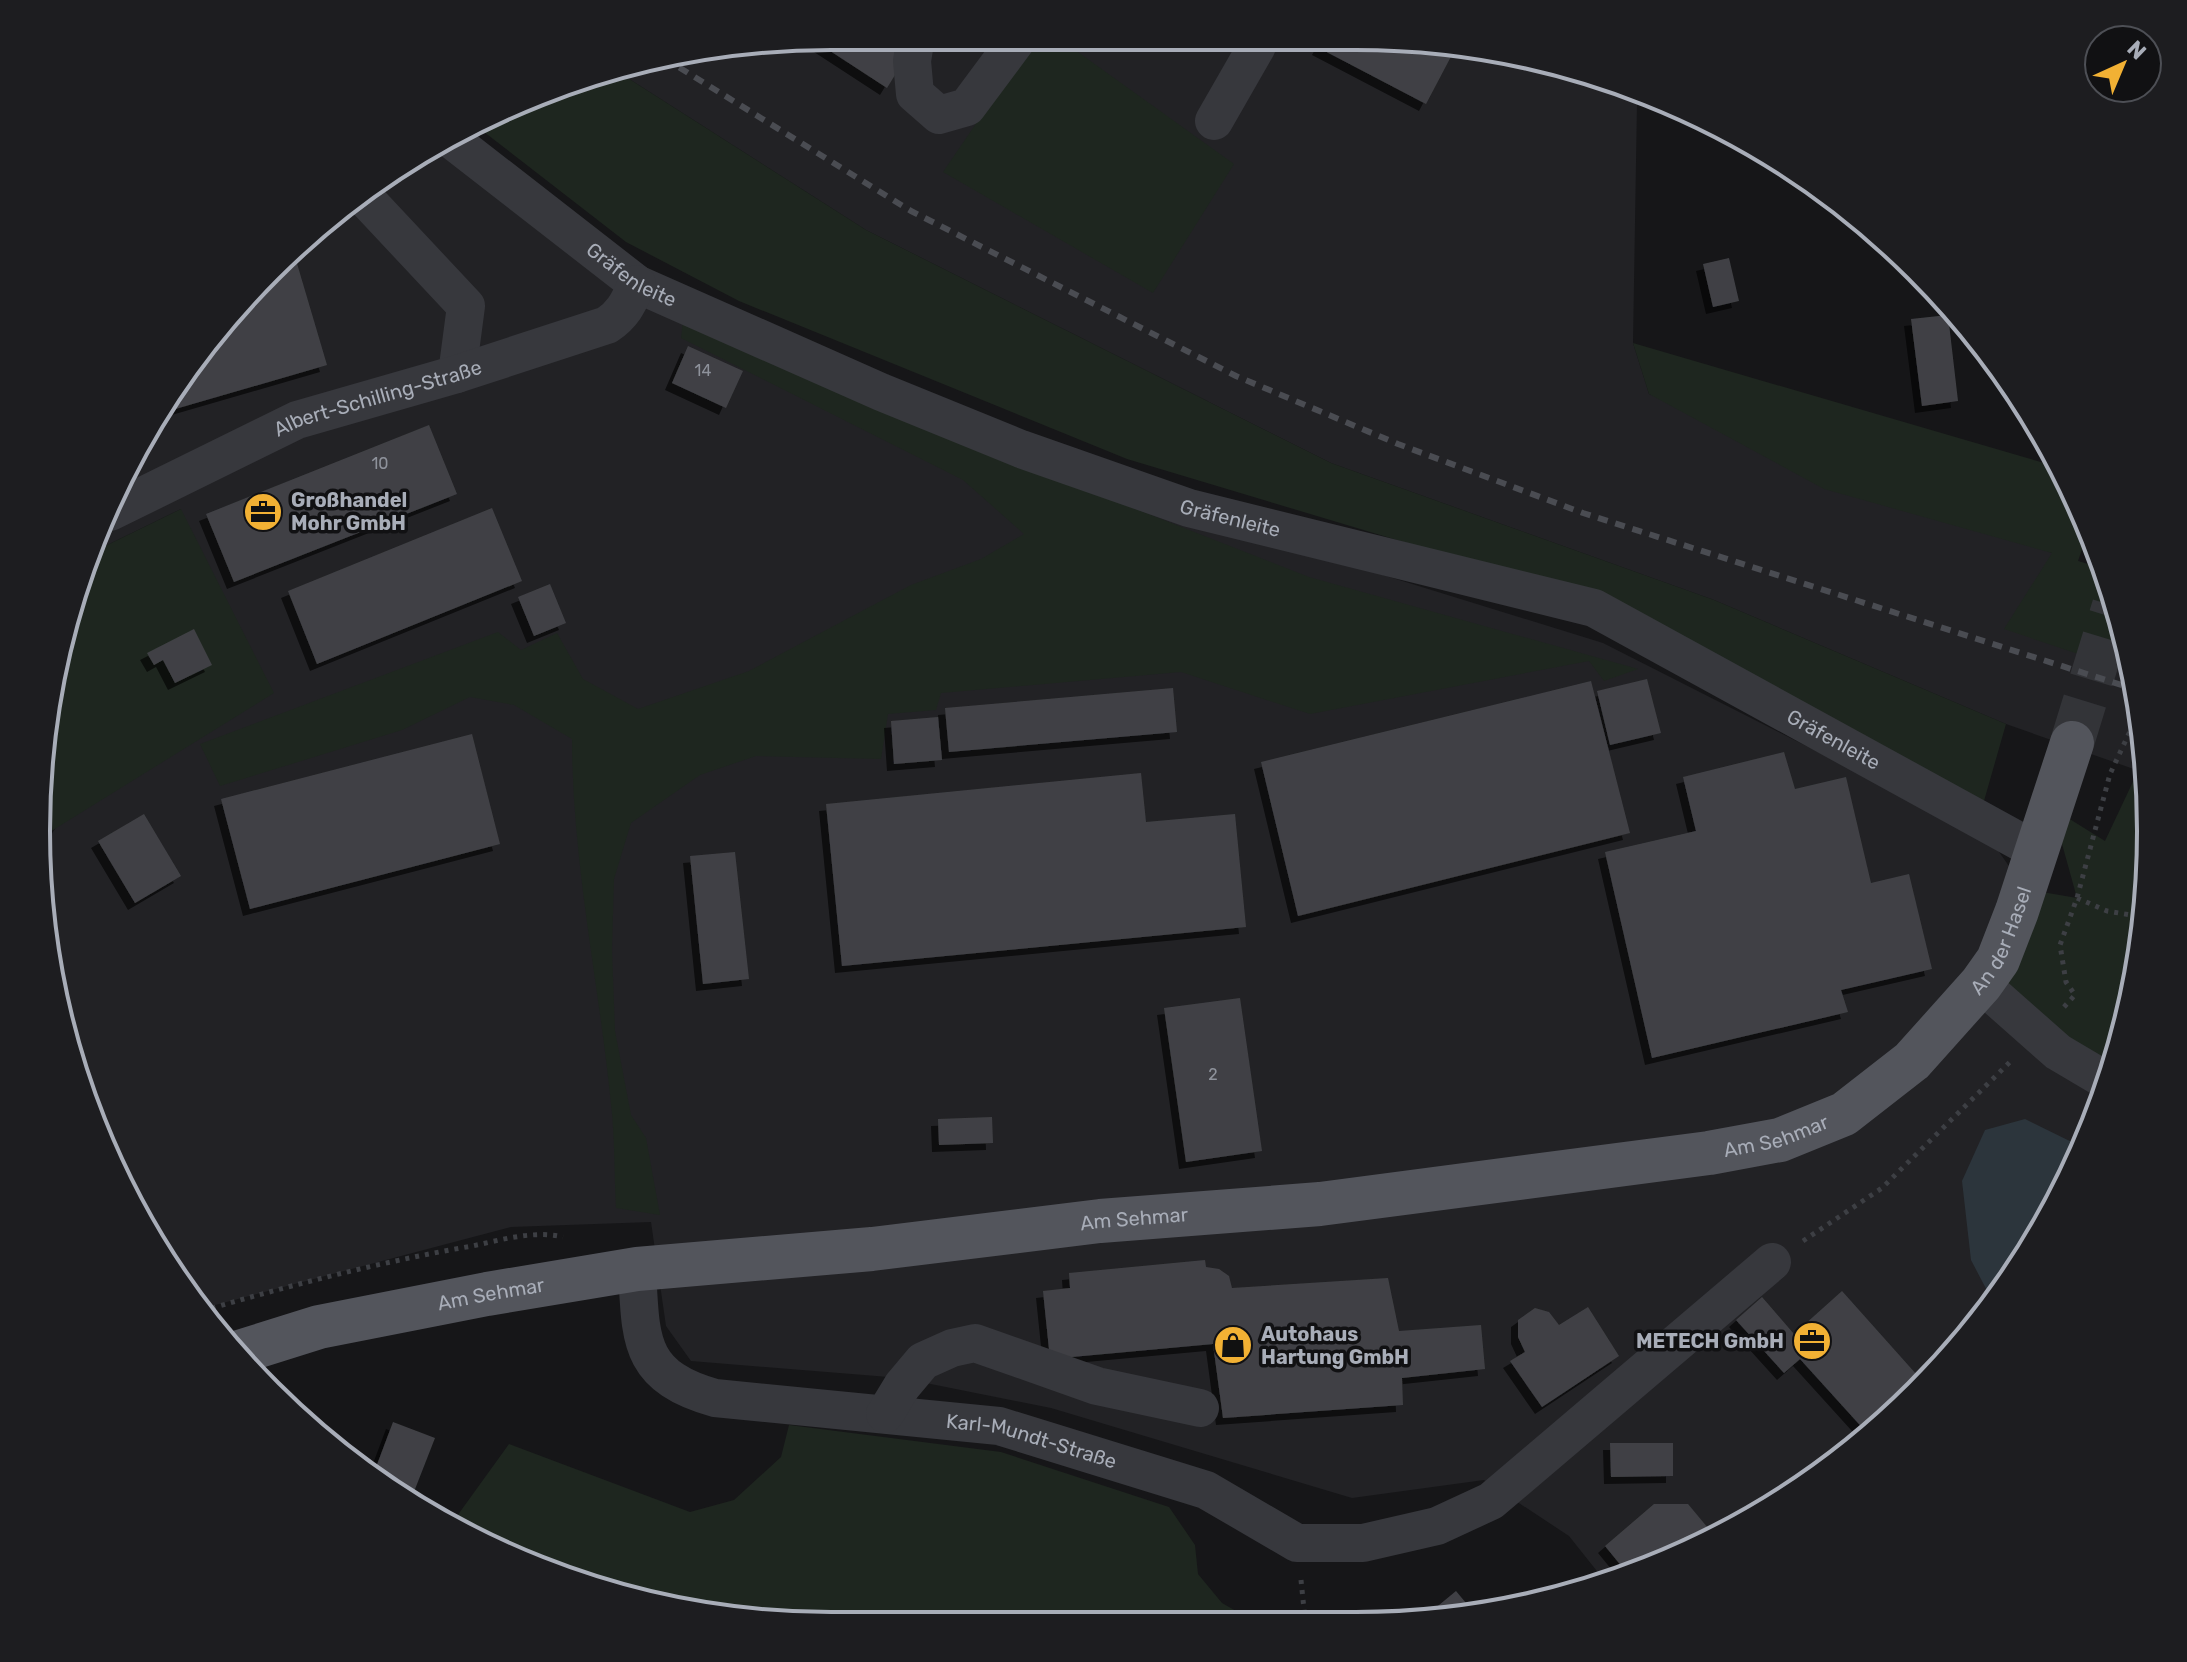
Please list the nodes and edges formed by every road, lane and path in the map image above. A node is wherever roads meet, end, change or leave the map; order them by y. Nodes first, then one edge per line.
1 (914, 50) edge
2 (1009, 50) edge
3 (1255, 50) edge
4 (1214, 121) dead end
5 (459, 145) edge
6 (369, 202) edge
7 (637, 284) junction
8 (457, 374) junction
9 (122, 506) edge
10 (2130, 731) edge
11 (2072, 743) tunnel mouth
12 (2037, 851) junction
13 (2077, 898) junction
14 (2132, 915) edge
15 (1981, 984) junction
16 (2037, 1034) junction
17 (2098, 1076) edge
18 (1772, 1262) joint
19 (637, 1269) junction
20 (247, 1349) edge
21 (1200, 1408) dead end
22 (885, 1414) junction

1 - 2 street
3 - 4 street
5 - 7 street, Gräfenleite
6 - 8 street
7 - 8 street, Albert-Schilling-Straße
7 - 12 street, Gräfenleite
8 - 9 street, Albert-Schilling-Straße
10 - 13 path
11 - 12 main road, An der Hasel
12 - 15 main road, An der Hasel
13 - 14 path
13 - 16 path
15 - 16 street, An der Hasel
15 - 19 main road, Am Sehmar
16 - 17 street, An der Hasel
16 - 18 path
18 - 22 street, Karl-Mundt-Straße
19 - 20 main road, Am Sehmar
19 - 22 street, Karl-Mundt-Straße
21 - 22 street

